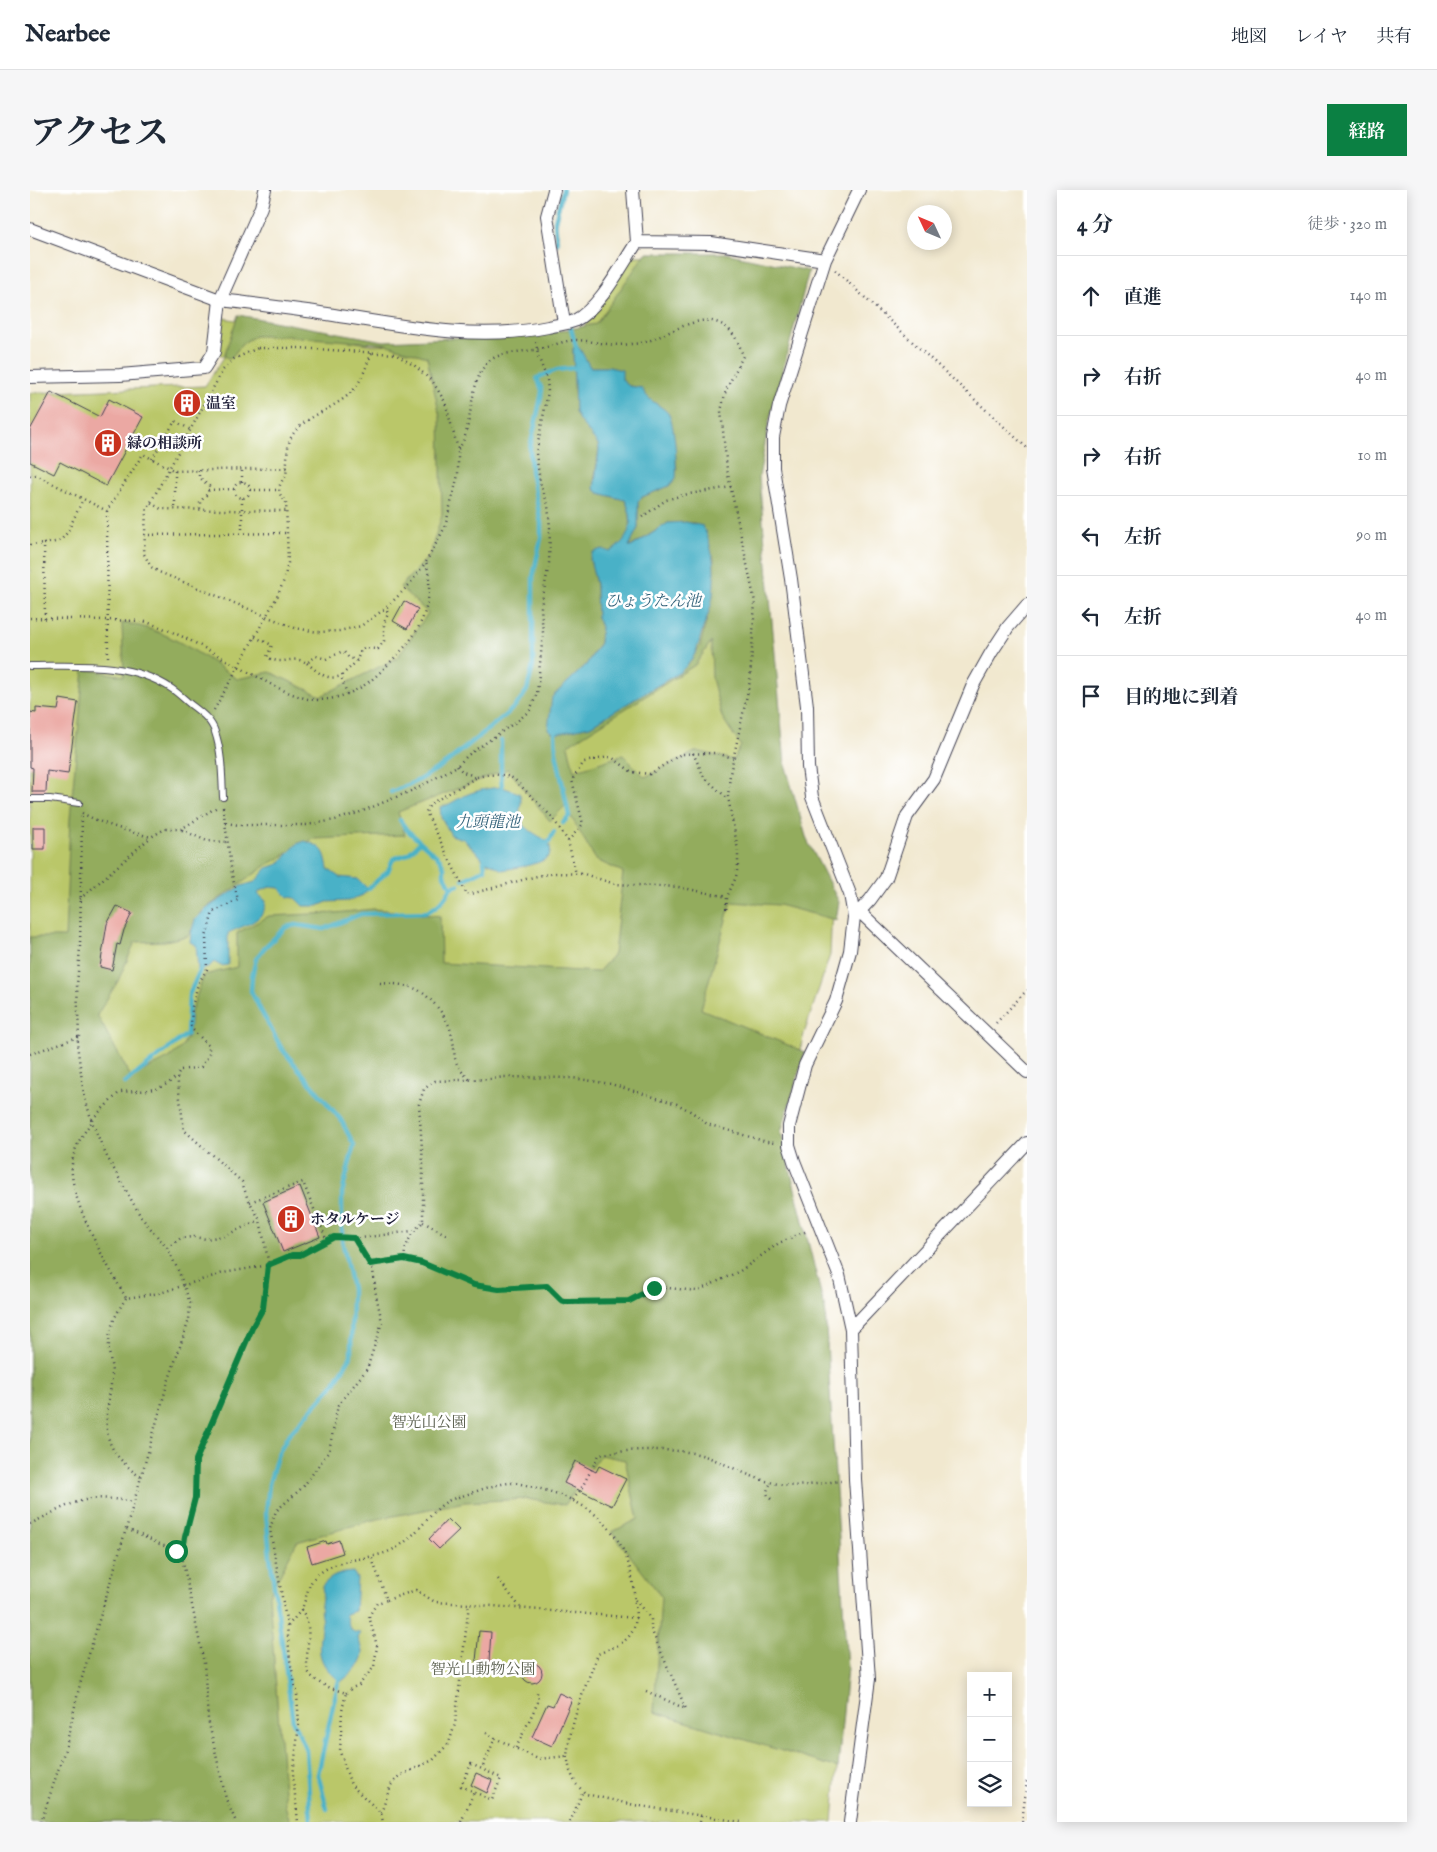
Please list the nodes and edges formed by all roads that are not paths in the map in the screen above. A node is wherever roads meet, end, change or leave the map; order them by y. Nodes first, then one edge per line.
1 (265, 190) edge
2 (554, 190) edge
3 (633, 190) edge
4 (859, 190) edge
5 (30, 229) edge
6 (637, 242) junction
7 (825, 260) junction
8 (220, 300) junction
9 (568, 322) junction
10 (30, 377) edge
11 (1027, 605) edge
12 (30, 666) edge
13 (223, 797) dead end
14 (30, 799) edge
15 (79, 803) road end
16 (856, 914) junction
17 (1027, 1072) edge
18 (1027, 1143) edge
19 (851, 1329) junction
20 (850, 1822) edge

1 - 8 street
2 - 9 street
3 - 6 street
4 - 7 street
5 - 8 street
6 - 7 street
6 - 9 street
7 - 16 street
8 - 9 street
8 - 10 street
11 - 16 street
12 - 13 lane
14 - 15 lane
16 - 17 street
16 - 19 street
18 - 19 street
19 - 20 street

